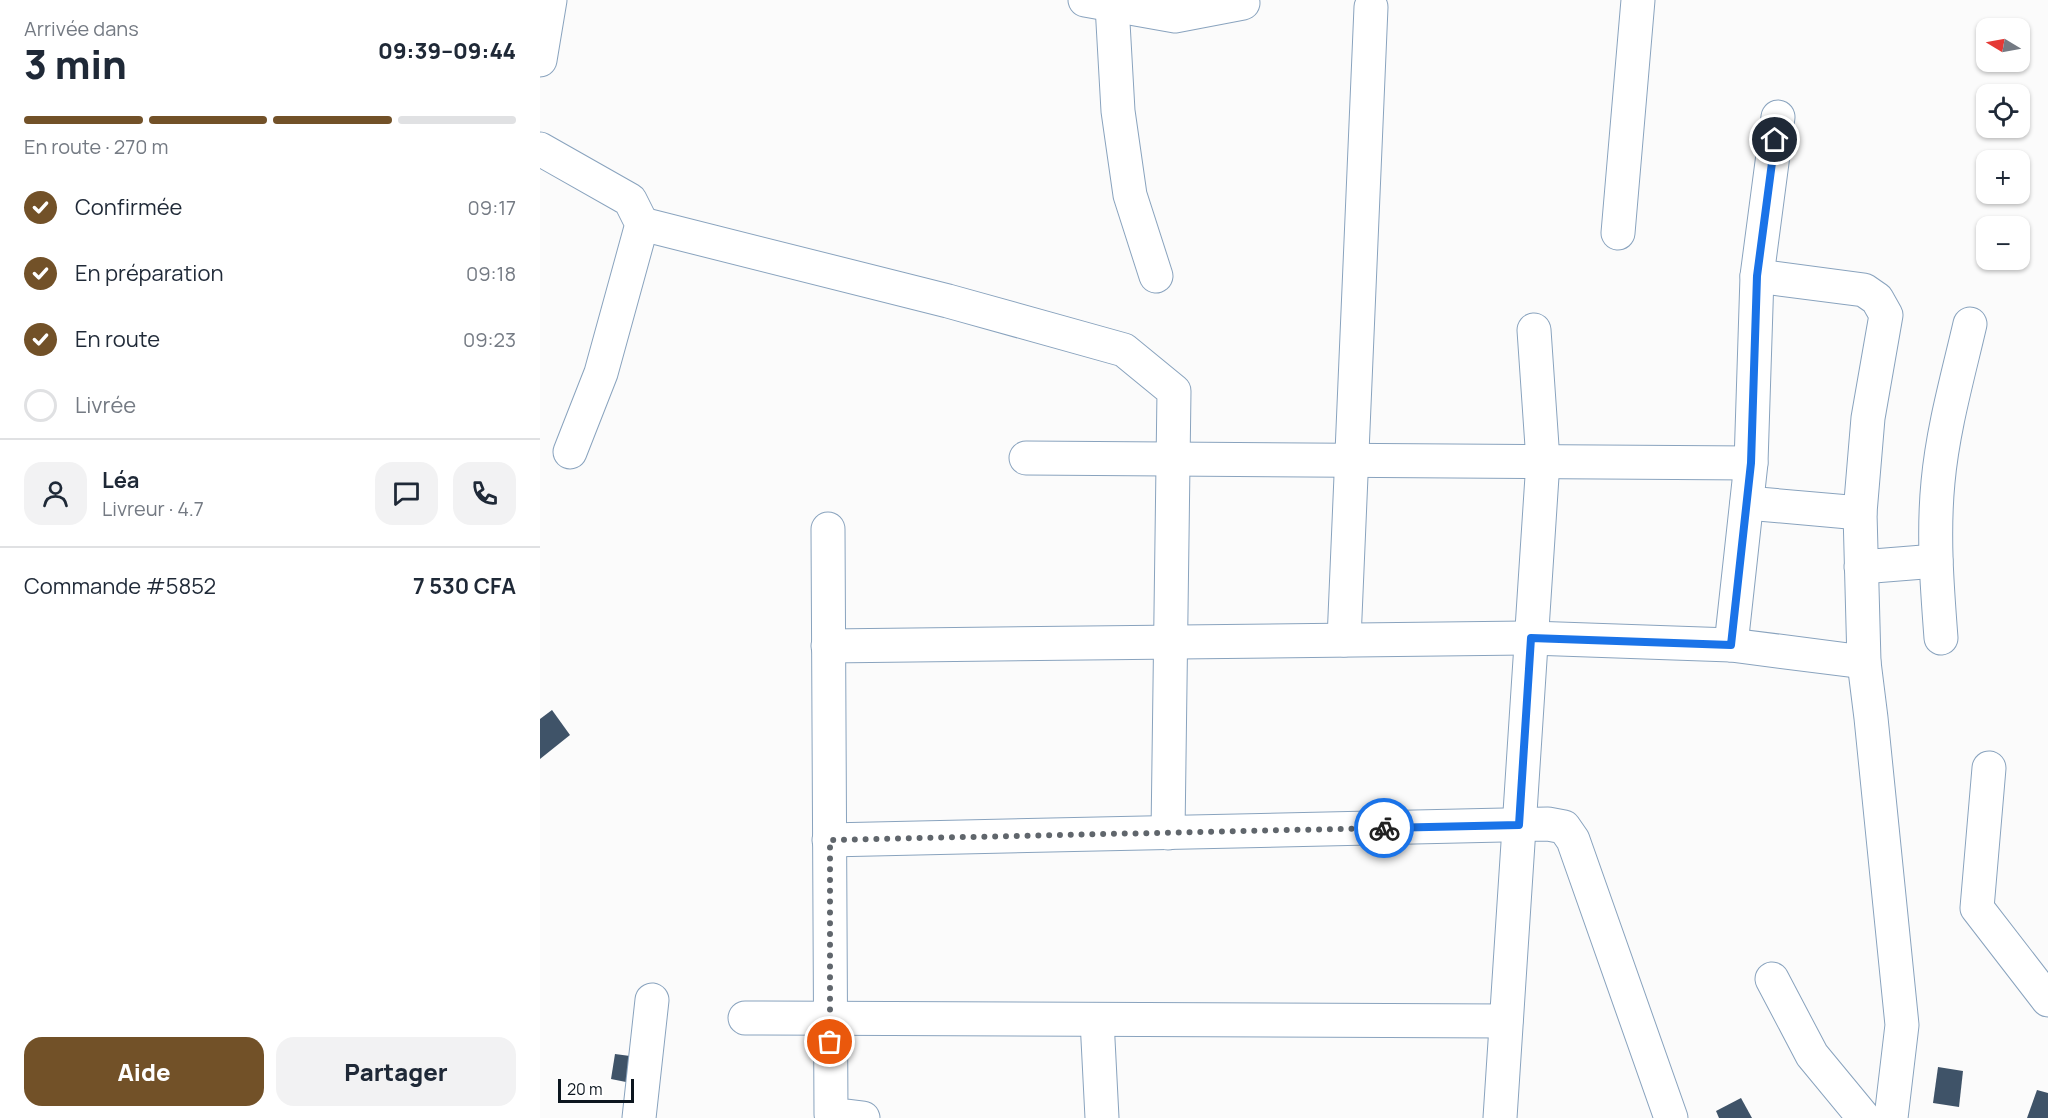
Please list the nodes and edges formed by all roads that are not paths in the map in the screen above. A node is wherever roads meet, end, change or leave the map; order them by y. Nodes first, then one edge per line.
1 (550, 0) edge
2 (1638, 0) edge
3 (1098, 2) edge
4 (1244, 3) dead end
5 (1371, 7) dead end
6 (540, 60) edge
7 (1778, 117) dead end
8 (540, 149) edge
9 (642, 224) junction
10 (1618, 233) dead end
11 (1156, 276) dead end
12 (1757, 276) junction
13 (1971, 324) dead end
14 (1534, 330) dead end
15 (570, 452) dead end
16 (1026, 458) dead end
17 (1173, 459) junction
18 (1351, 460) junction
19 (1543, 461) junction
20 (1751, 463) junction
21 (1747, 503) junction
22 (1860, 513) junction
23 (828, 529) dead end
24 (1936, 561) junction
25 (1861, 567) junction
26 (1531, 638) junction
27 (1941, 638) dead end
28 (1344, 640) junction
29 (1171, 642) junction
30 (1731, 645) junction
31 (828, 646) junction
32 (1864, 662) junction
33 (1989, 768) dead end
34 (1519, 825) junction
35 (1168, 833) junction
36 (830, 840) junction
37 (1772, 979) dead end
38 (652, 1000) dead end
39 (2048, 1000) edge
40 (745, 1018) dead end
41 (830, 1019) junction
42 (1097, 1020) junction
43 (1506, 1021) junction
44 (639, 1118) edge
45 (863, 1118) edge
46 (1102, 1118) edge
47 (1500, 1118) edge
48 (1671, 1118) edge
49 (1864, 1118) edge
50 (1891, 1118) edge

1 - 6 street
2 - 10 street
3 - 4 street
3 - 11 street
5 - 18 street
7 - 12 street
8 - 9 street
9 - 15 street
9 - 17 street
12 - 20 street
12 - 22 street
13 - 24 street
14 - 19 street
16 - 17 street
17 - 18 street
17 - 29 street
18 - 19 street
18 - 28 street
19 - 20 street
19 - 26 street
20 - 21 street
21 - 22 street
21 - 30 street
22 - 25 street
23 - 31 street
24 - 25 street
24 - 27 street
25 - 32 street
26 - 28 street
26 - 30 street
26 - 34 street
28 - 29 street
29 - 31 street
29 - 35 street
30 - 32 street
31 - 36 street
32 - 50 street
33 - 39 street
34 - 35 street
34 - 43 street
34 - 48 street
35 - 36 street
36 - 41 street
37 - 49 street
38 - 44 street
40 - 41 street
41 - 42 street
41 - 45 street
42 - 43 street
42 - 46 street
43 - 47 street

